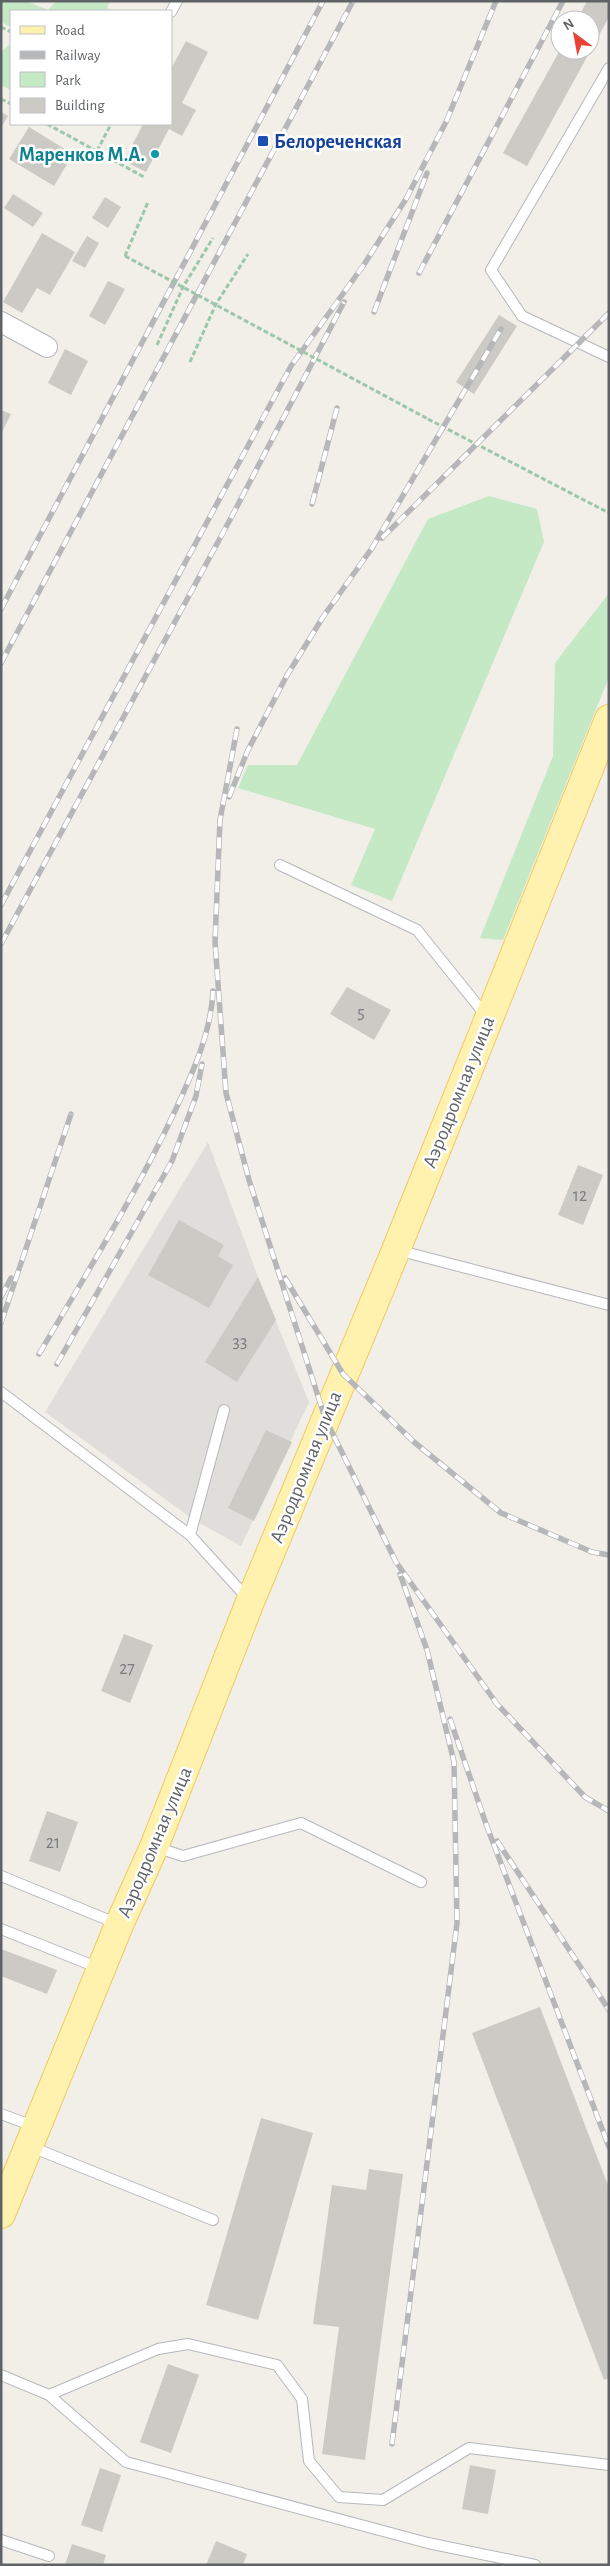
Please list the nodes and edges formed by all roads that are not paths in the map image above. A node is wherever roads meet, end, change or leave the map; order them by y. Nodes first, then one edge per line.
1 (609, 68) edge
2 (1, 322) edge
3 (47, 347) dead end
4 (609, 357) edge
5 (609, 720) edge
6 (280, 865) dead end
7 (488, 1018) junction
8 (396, 1250) junction
9 (609, 1305) edge
10 (1, 1392) edge
11 (224, 1410) dead end
12 (190, 1535) junction
13 (250, 1602) junction
14 (154, 1847) junction
15 (1, 1876) edge
16 (422, 1882) dead end
17 (119, 1925) junction
18 (1, 1929) edge
19 (102, 1969) junction
20 (1, 2114) edge
21 (33, 2137) junction
22 (1, 2214) edge
23 (213, 2220) dead end
24 (1, 2375) edge
25 (49, 2395) junction
26 (609, 2465) edge
27 (1, 2540) edge
28 (49, 2556) dead end
29 (535, 2565) edge

1 - 4 lane
2 - 3 street
5 - 7 main road, Аэродромная улица
6 - 7 lane
7 - 8 main road, Аэродромная улица
8 - 9 lane
8 - 13 main road, Аэродромная улица
10 - 12 lane
11 - 12 lane
12 - 13 lane
13 - 14 main road, Аэродромная улица
14 - 16 lane
14 - 17 main road, Аэродромная улица
15 - 17 lane
17 - 19 main road, Аэродромная улица
18 - 19 lane
19 - 21 main road, Аэродромная улица
20 - 21 lane
21 - 22 main road, Аэродромная улица
21 - 23 lane
24 - 25 lane
25 - 26 lane
25 - 29 lane
27 - 28 lane

